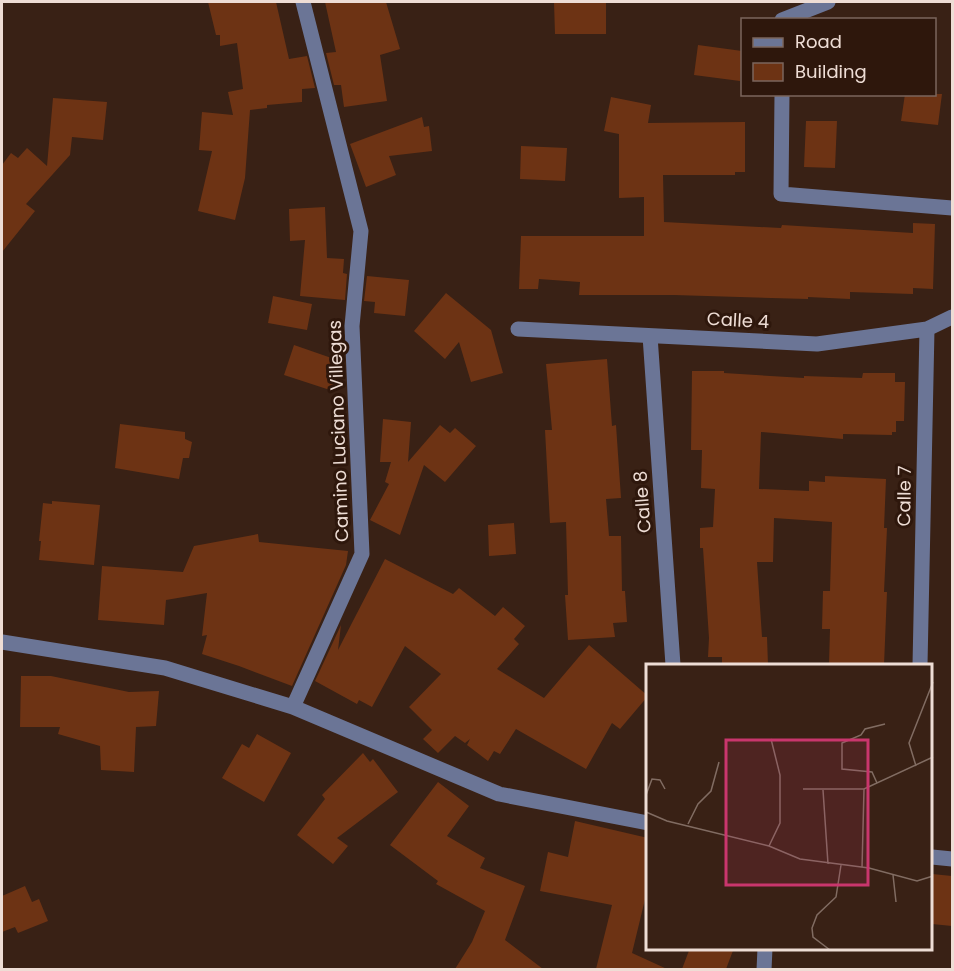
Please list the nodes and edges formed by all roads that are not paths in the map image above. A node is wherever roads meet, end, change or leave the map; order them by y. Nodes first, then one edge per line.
1 (303, 2) edge
2 (828, 2) edge
3 (787, 18) edge
4 (782, 96) edge
5 (952, 208) edge
6 (952, 317) edge
7 (518, 329) dead end
8 (927, 329) junction
9 (651, 336) junction
10 (2, 642) edge
11 (673, 664) edge
12 (920, 664) edge
13 (293, 707) junction
14 (646, 823) edge
15 (933, 857) edge
16 (952, 859) edge
17 (765, 950) edge
18 (764, 969) edge

1 - 13 street, Camino Luciano Villegas
2 - 3 street
4 - 5 street
6 - 8 street, Calle 4
7 - 9 street, Calle 4
8 - 9 street, Calle 4
8 - 12 street, Calle 7
9 - 11 street, Calle 8
10 - 13 street
13 - 14 street
15 - 16 street
17 - 18 street

